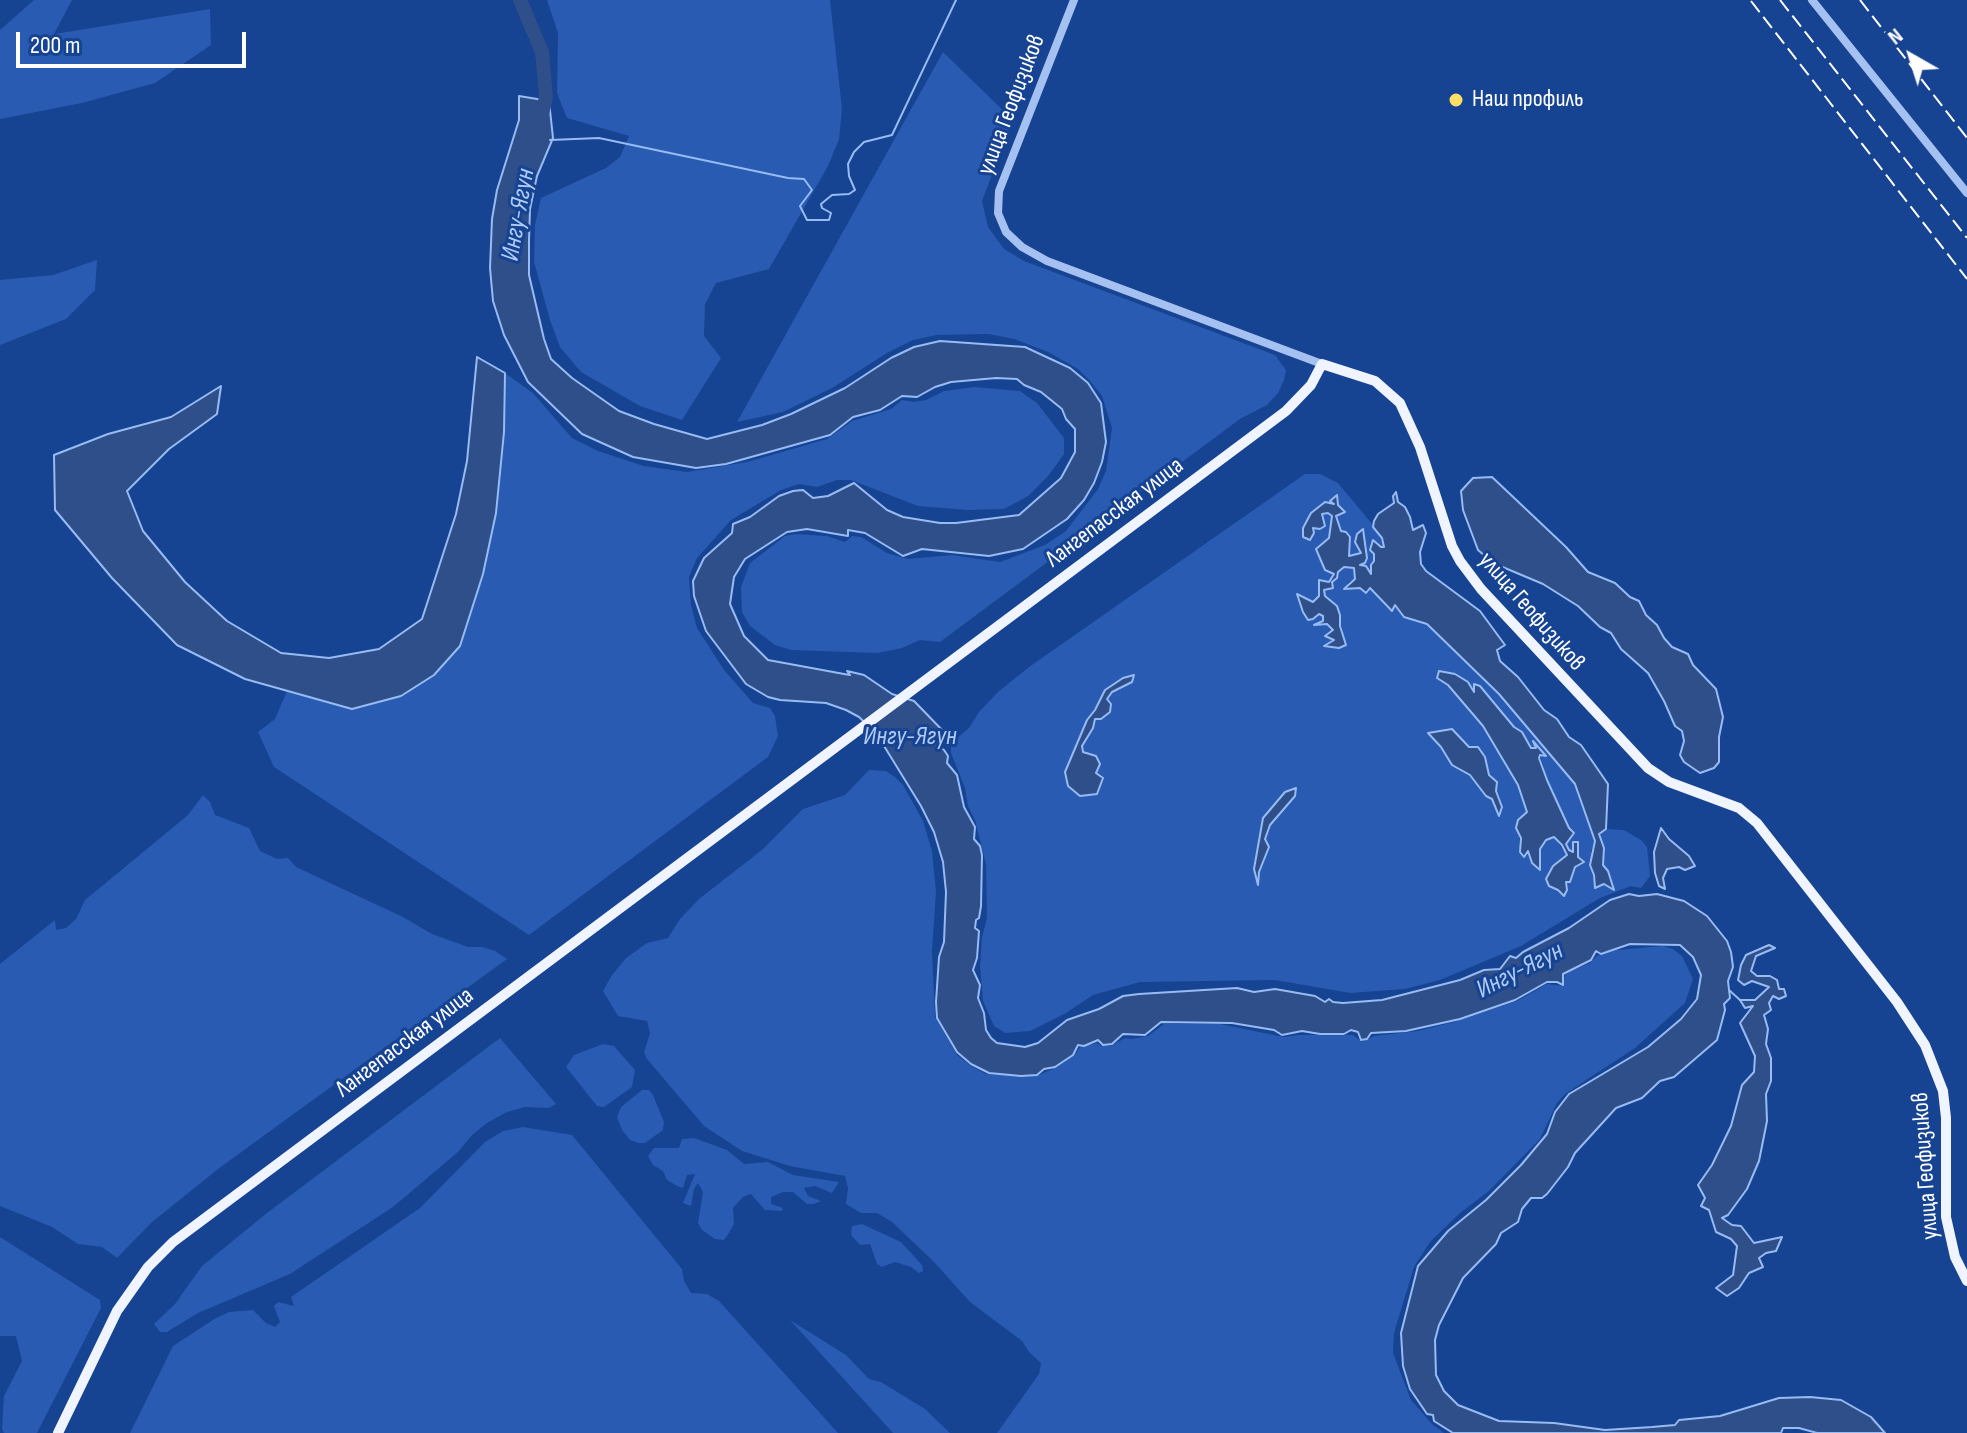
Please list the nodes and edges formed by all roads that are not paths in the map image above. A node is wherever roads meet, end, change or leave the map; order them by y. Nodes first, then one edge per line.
1 (1074, 0) edge
2 (1812, 0) edge
3 (1967, 193) edge
4 (1322, 364) junction
5 (1967, 1281) edge
6 (58, 1433) edge

1 - 4 street, улица Геофизиков
2 - 3 street
4 - 5 main road, улица Геофизиков
4 - 6 main road, Лангепасская улица

